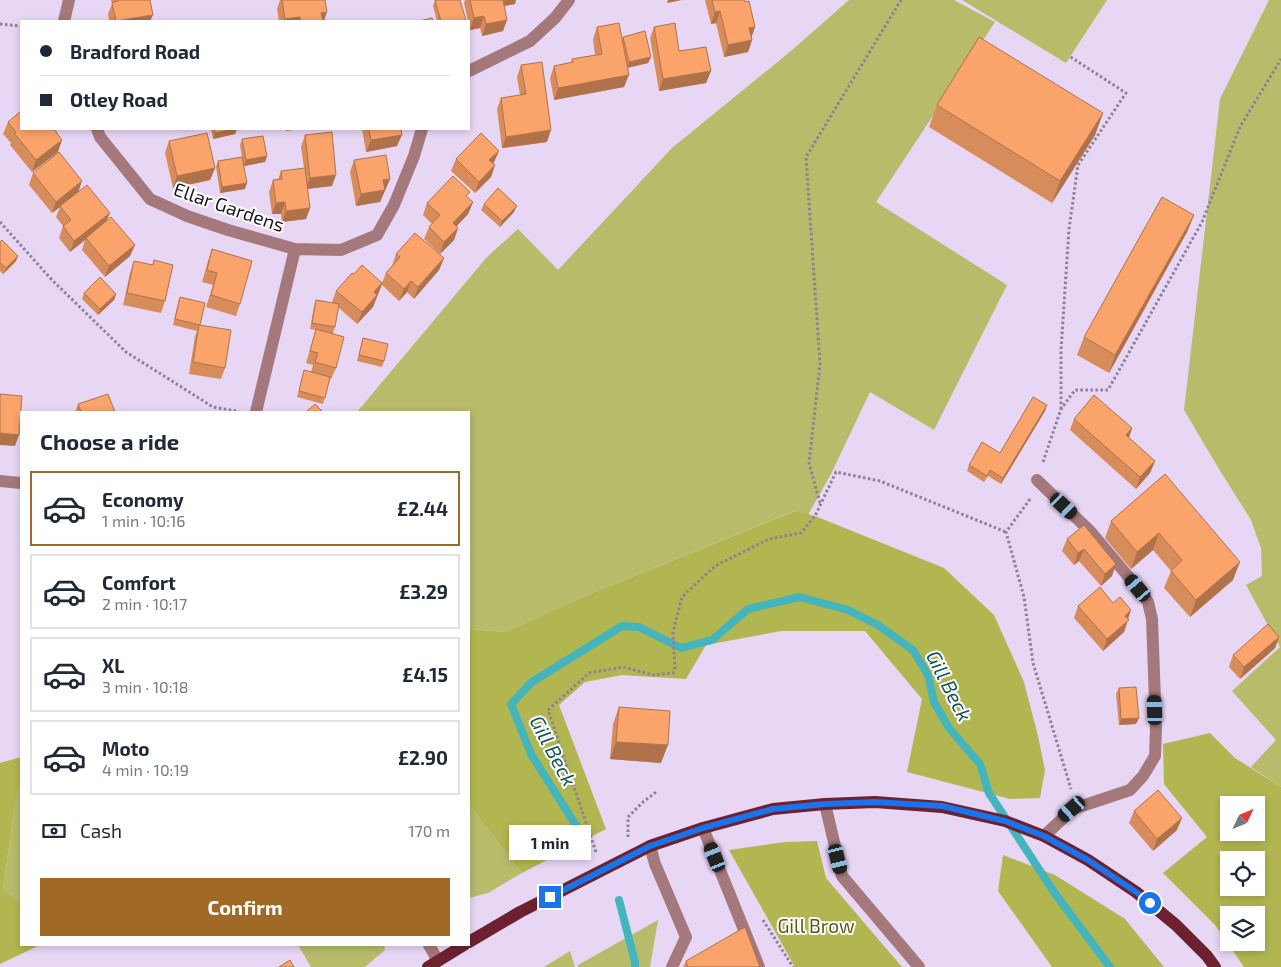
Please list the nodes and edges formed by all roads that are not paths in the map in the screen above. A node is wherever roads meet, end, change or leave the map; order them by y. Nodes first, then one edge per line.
1 (69, 0) edge
2 (569, 0) edge
3 (64, 20) edge
4 (470, 71) edge
5 (97, 130) edge
6 (422, 130) edge
7 (295, 249) junction
8 (256, 411) edge
9 (1037, 480) road end
10 (0, 481) edge
11 (20, 482) edge
12 (825, 804) junction
13 (703, 828) junction
14 (1044, 836) junction
15 (650, 846) junction
16 (470, 941) edge
17 (429, 946) edge
18 (462, 946) edge
19 (433, 964) edge
20 (672, 967) edge
21 (759, 967) edge
22 (919, 967) edge
23 (1214, 967) edge

1 - 3 street
2 - 4 street
5 - 7 street, Ellar Gardens
6 - 7 street, Ellar Gardens
7 - 8 street, Ellar Gardens
9 - 14 street
10 - 11 street
12 - 13 main road
12 - 14 main road
12 - 22 street
13 - 15 main road
13 - 21 street
14 - 23 main road
15 - 16 main road
15 - 20 street
17 - 19 street
18 - 19 main road

